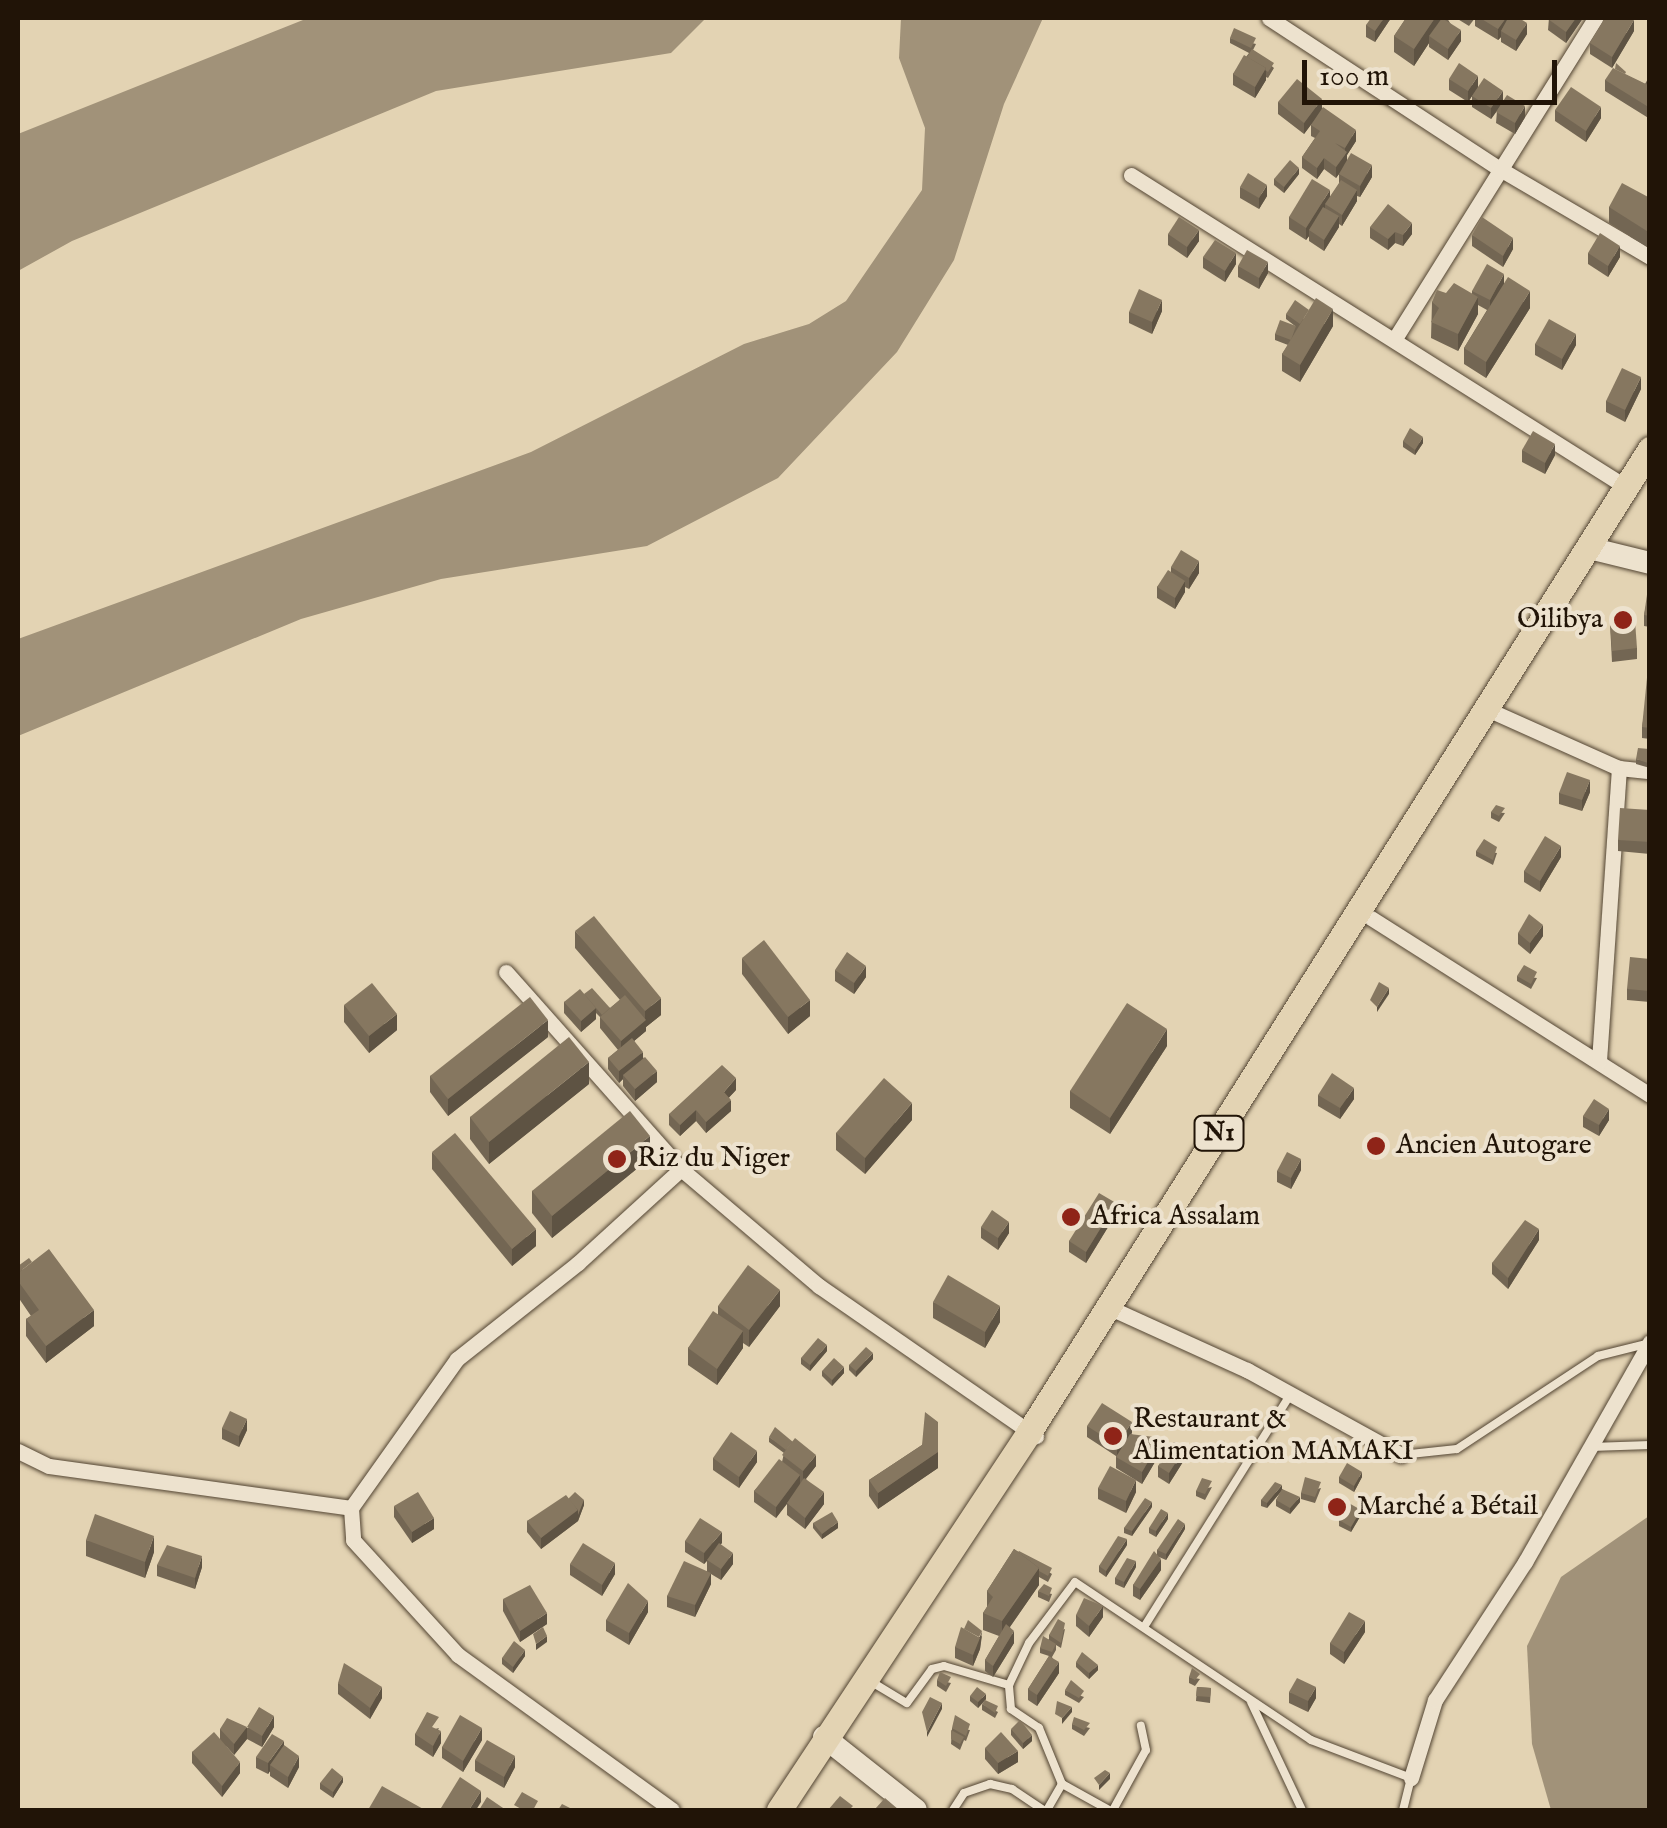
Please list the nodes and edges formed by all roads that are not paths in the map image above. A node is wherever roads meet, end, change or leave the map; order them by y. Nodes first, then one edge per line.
1 (1269, 18) edge
2 (1595, 18) edge
3 (1500, 170) junction
4 (1130, 175) dead end
5 (1650, 256) edge
6 (1394, 340) junction
7 (1650, 449) edge
8 (1650, 473) edge
9 (1626, 487) junction
10 (1595, 551) junction
11 (1650, 563) edge
12 (1498, 714) junction
13 (1619, 768) junction
14 (1650, 772) edge
15 (1371, 918) junction
16 (506, 972) dead end
17 (1600, 1061) junction
18 (1650, 1095) edge
19 (681, 1169) junction
20 (1113, 1311) junction
21 (1649, 1343) edge
22 (1291, 1394) junction
23 (1034, 1435) junction
24 (1650, 1445) edge
25 (1586, 1448) junction
26 (18, 1451) edge
27 (1401, 1455) joint
28 (351, 1508) junction
29 (1144, 1627) junction
30 (875, 1684) junction
31 (1008, 1685) junction
32 (1249, 1698) junction
33 (1141, 1726) dead end
34 (830, 1741) junction
35 (1410, 1778) junction
36 (1062, 1784) junction
37 (672, 1810) edge
38 (779, 1810) edge
39 (794, 1810) edge
40 (916, 1810) edge
41 (953, 1810) edge
42 (1045, 1810) edge
43 (1111, 1810) edge
44 (1302, 1810) edge
45 (1403, 1810) edge

1 - 3 street
2 - 3 street
3 - 5 street
3 - 6 street
4 - 6 street
6 - 9 street
7 - 9 main road, N1
8 - 10 main road, N1
9 - 10 main road, N1
10 - 11 main road
10 - 12 main road, N1
10 - 20 main road, N1
12 - 13 street
12 - 15 main road, N1
13 - 14 street
13 - 17 street
15 - 17 street
15 - 20 main road, N1
16 - 19 street
17 - 18 street
19 - 23 street
19 - 28 street
20 - 22 street
20 - 23 main road, N1
21 - 25 street
21 - 27 lane
22 - 27 street
22 - 29 lane
23 - 30 main road, N1
23 - 34 main road, N1
24 - 25 lane
25 - 35 street
26 - 28 street
28 - 37 street
29 - 31 lane
29 - 32 lane
30 - 31 lane
30 - 34 main road, N1
31 - 36 lane
32 - 35 lane
32 - 44 lane
33 - 43 lane
34 - 38 main road, N1
34 - 39 main road, N1
34 - 40 main road
35 - 45 lane
36 - 42 lane
36 - 43 lane
41 - 42 lane

